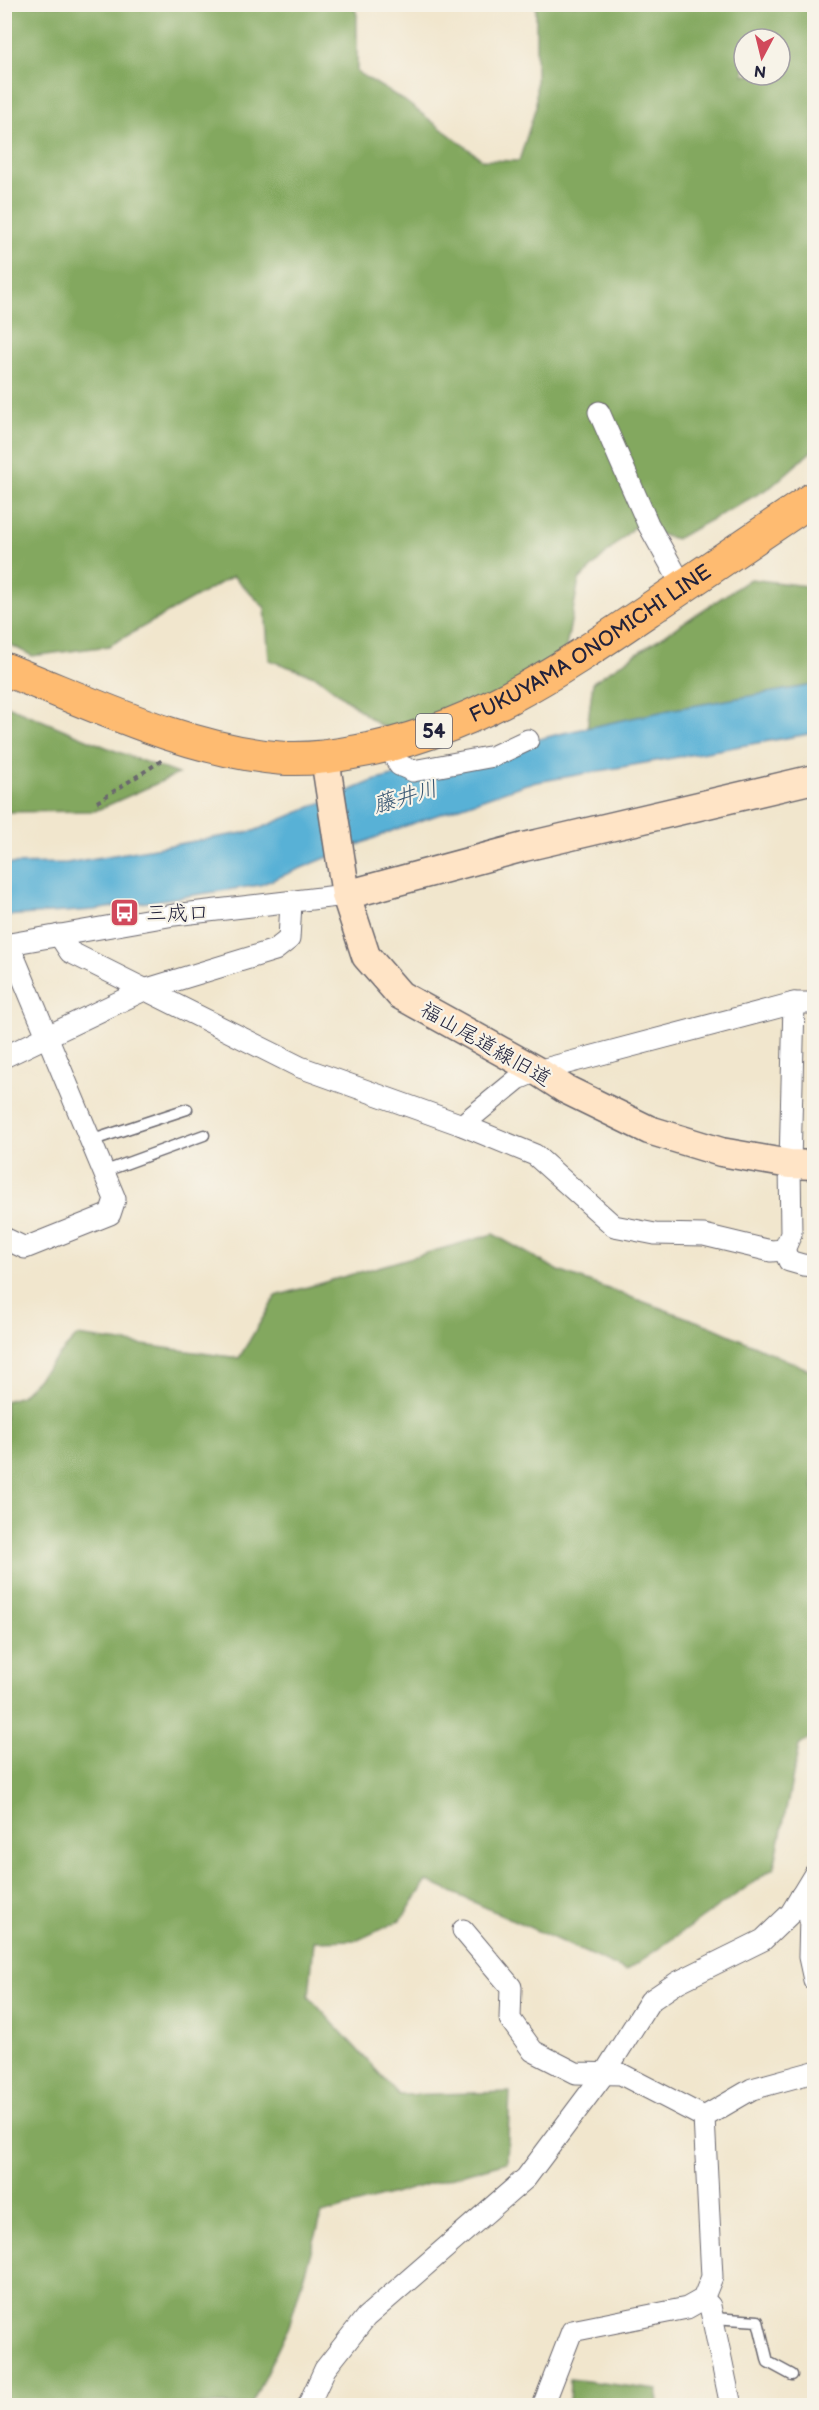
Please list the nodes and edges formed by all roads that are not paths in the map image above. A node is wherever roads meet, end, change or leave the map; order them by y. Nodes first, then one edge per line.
1 (599, 411) dead end
2 (814, 498) edge
3 (683, 586) junction
4 (4, 669) edge
5 (528, 740) dead end
6 (389, 747) junction
7 (326, 771) junction
8 (814, 779) edge
9 (343, 884) junction
10 (291, 903) junction
11 (59, 935) junction
12 (7, 945) edge
13 (144, 990) junction
14 (804, 1003) edge
15 (47, 1035) junction
16 (4, 1057) edge
17 (537, 1071) junction
18 (187, 1109) dead end
19 (462, 1125) junction
20 (204, 1135) dead end
21 (90, 1141) junction
22 (802, 1165) edge
23 (103, 1172) junction
24 (4, 1238) edge
25 (784, 1250) junction
26 (814, 1266) edge
27 (814, 1875) edge
28 (801, 1896) junction
29 (463, 1930) dead end
30 (814, 1980) edge
31 (814, 2072) edge
32 (604, 2074) junction
33 (704, 2117) junction
34 (703, 2299) junction
35 (713, 2318) junction
36 (792, 2375) dead end
37 (308, 2406) edge
38 (543, 2406) edge
39 (731, 2406) edge

1 - 3 street
2 - 3 main road, FUKUYAMA ONOMICHI LINE / 54
3 - 6 main road, FUKUYAMA ONOMICHI LINE / 54
4 - 7 main road, FUKUYAMA ONOMICHI LINE / 54
5 - 6 street
6 - 7 main road, FUKUYAMA ONOMICHI LINE / 54
7 - 9 street, 福山尾道線旧道
8 - 9 street
9 - 10 street
9 - 17 street, 福山尾道線旧道
10 - 11 street
10 - 13 street
11 - 12 street
11 - 13 street
12 - 15 street
13 - 15 street
13 - 19 street
14 - 17 street
14 - 22 street
15 - 16 street
15 - 21 street
17 - 19 street
17 - 22 street, 福山尾道線旧道
18 - 21 lane
19 - 25 street
20 - 23 lane
21 - 23 street
22 - 25 street
23 - 24 street
25 - 26 street
27 - 28 street
28 - 30 street
28 - 32 street
29 - 32 street
31 - 33 street
32 - 33 street
32 - 37 street
33 - 34 street
34 - 35 street
34 - 38 street
35 - 36 lane
35 - 39 street

